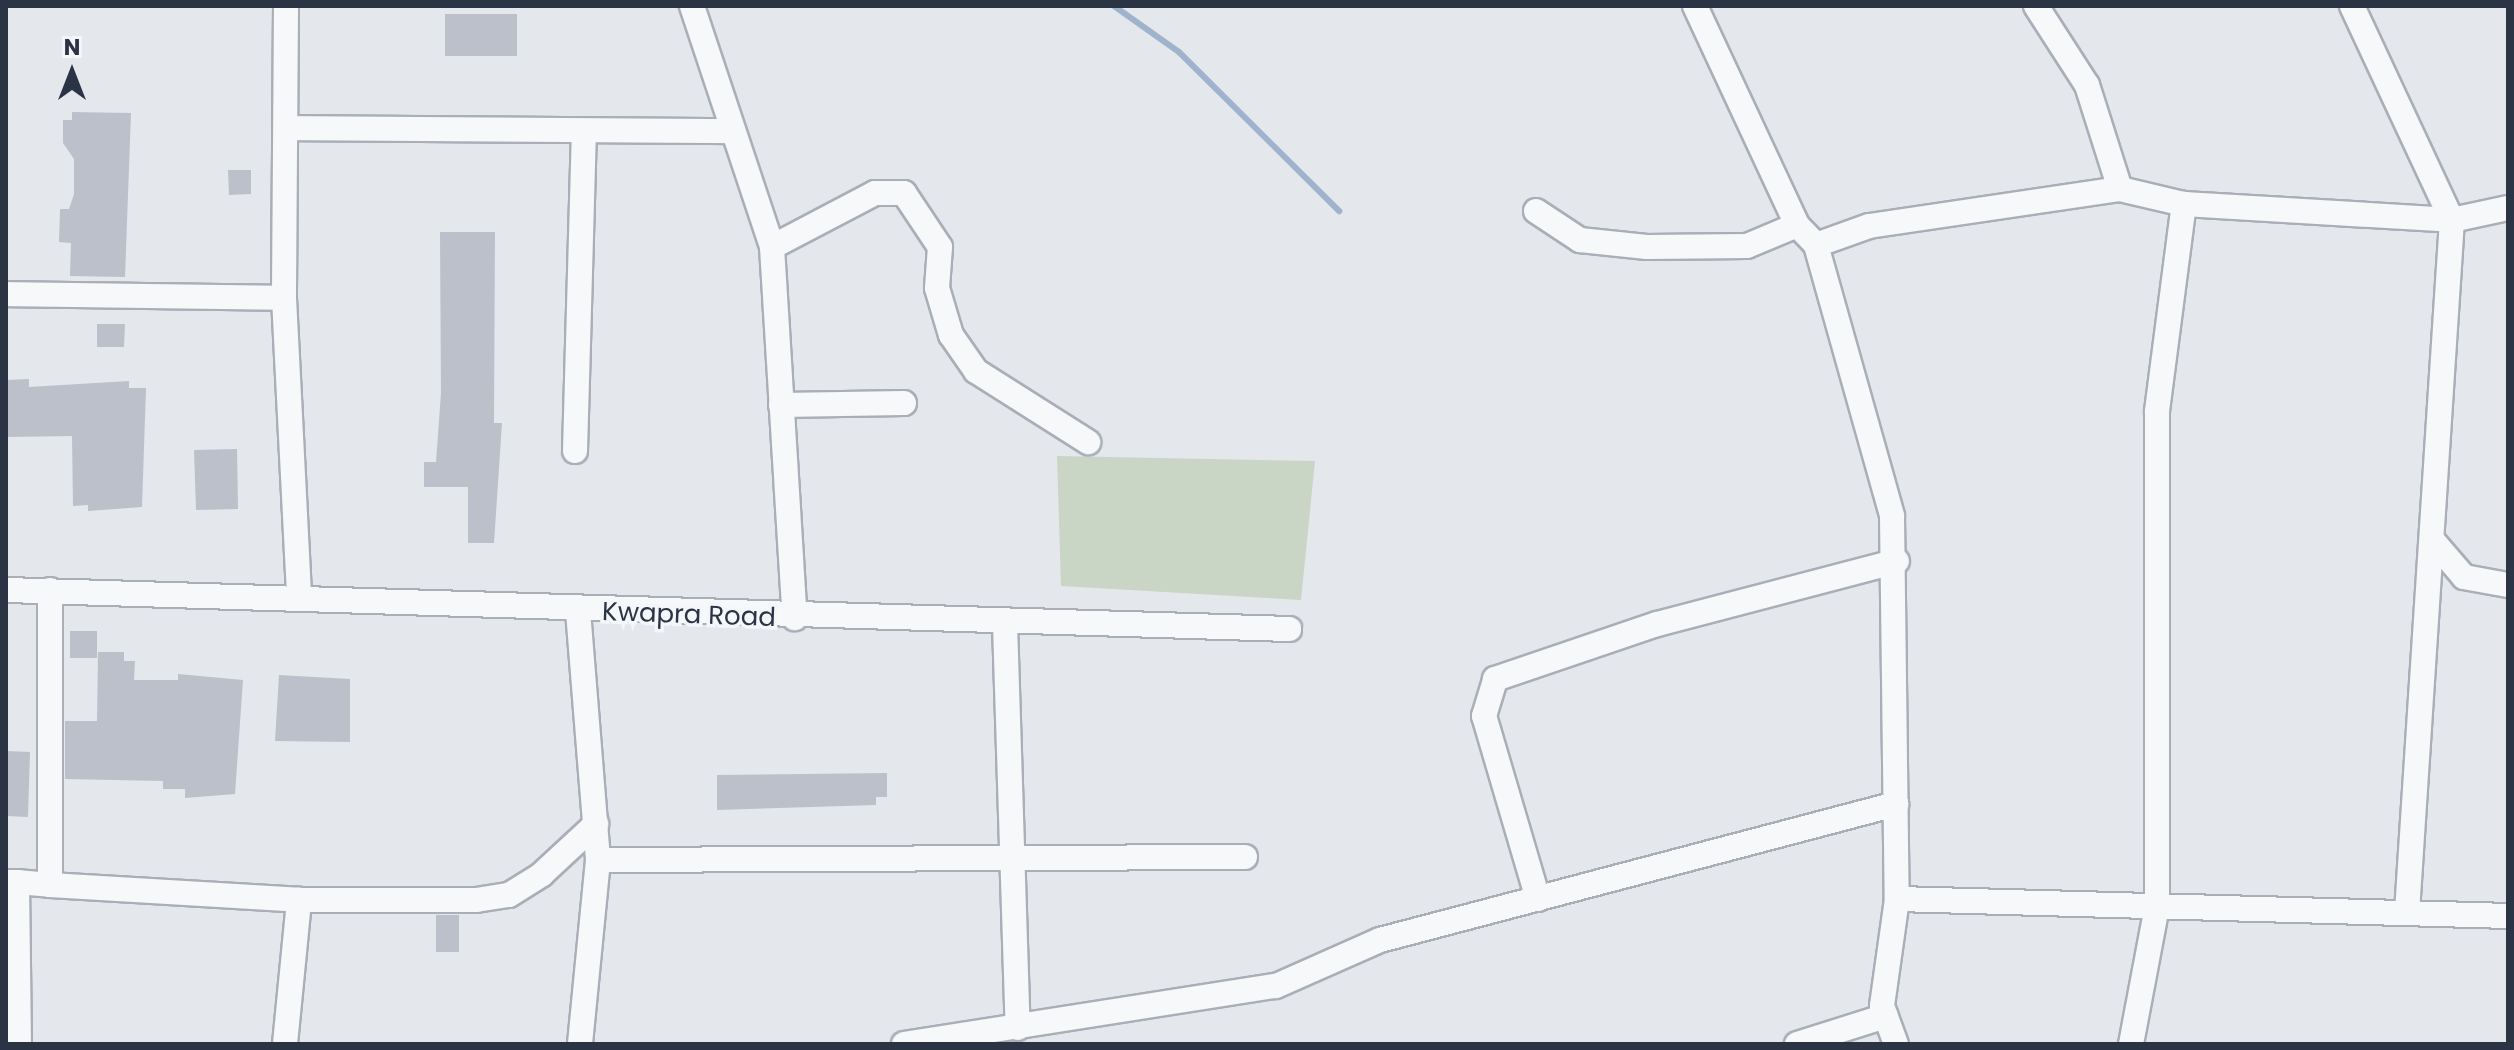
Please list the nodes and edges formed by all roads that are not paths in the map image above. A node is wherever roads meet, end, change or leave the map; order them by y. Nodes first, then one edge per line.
1 (286, 6) edge
2 (692, 6) edge
3 (1695, 6) edge
4 (2036, 6) edge
5 (2352, 6) edge
6 (287, 128) junction
7 (733, 131) junction
8 (584, 135) junction
9 (2120, 189) junction
10 (2184, 204) junction
11 (2508, 208) edge
12 (1536, 211) dead end
13 (2452, 220) junction
14 (1797, 225) junction
15 (1816, 245) junction
16 (772, 247) junction
17 (6, 294) edge
18 (284, 298) junction
19 (904, 403) dead end
20 (781, 405) junction
21 (1088, 442) dead end
22 (575, 451) dead end
23 (2434, 542) junction
24 (1897, 561) junction
25 (2508, 585) edge
26 (6, 590) edge
27 (50, 590) junction
28 (299, 595) junction
29 (578, 611) junction
30 (795, 618) junction
31 (1005, 624) junction
32 (1289, 629) dead end
33 (1896, 804) junction
34 (596, 824) junction
35 (1245, 857) dead end
36 (598, 860) junction
37 (1013, 863) junction
38 (12, 882) edge
39 (50, 885) junction
40 (1538, 899) junction
41 (1897, 899) junction
42 (299, 900) junction
43 (2157, 907) junction
44 (2407, 913) junction
45 (2508, 916) edge
46 (1886, 1016) junction
47 (1018, 1028) junction
48 (19, 1044) edge
49 (285, 1044) edge
50 (580, 1044) edge
51 (904, 1044) edge
52 (1797, 1044) edge
53 (1896, 1044) edge
54 (2131, 1044) edge

1 - 6 street
2 - 7 street, Kwapra Road
3 - 14 street
4 - 9 street
5 - 13 street
6 - 8 street
6 - 18 street
7 - 8 street
7 - 16 street, Kwapra Road
8 - 22 street
9 - 10 street
9 - 15 street
10 - 13 street
10 - 43 street
11 - 13 street
12 - 14 street
13 - 23 street
14 - 15 street
15 - 24 street
16 - 20 street, Kwapra Road
16 - 21 street
17 - 18 street
18 - 28 street
19 - 20 street
20 - 30 street, Kwapra Road
23 - 25 street
23 - 44 street
24 - 33 street
24 - 40 street
26 - 27 street, Kwapra Road
27 - 28 street, Kwapra Road
27 - 39 street
28 - 29 street, Kwapra Road
29 - 30 street, Kwapra Road
29 - 34 street
30 - 31 street
31 - 32 street
31 - 37 street
33 - 40 street
33 - 41 street
34 - 36 street
34 - 42 street
35 - 37 street
36 - 37 street
36 - 50 street
37 - 47 street
38 - 39 street
38 - 48 street
39 - 42 street
40 - 47 street
41 - 43 street
41 - 46 street
42 - 49 street
43 - 44 street
43 - 54 street
44 - 45 street
46 - 52 street
46 - 53 street
47 - 51 street

